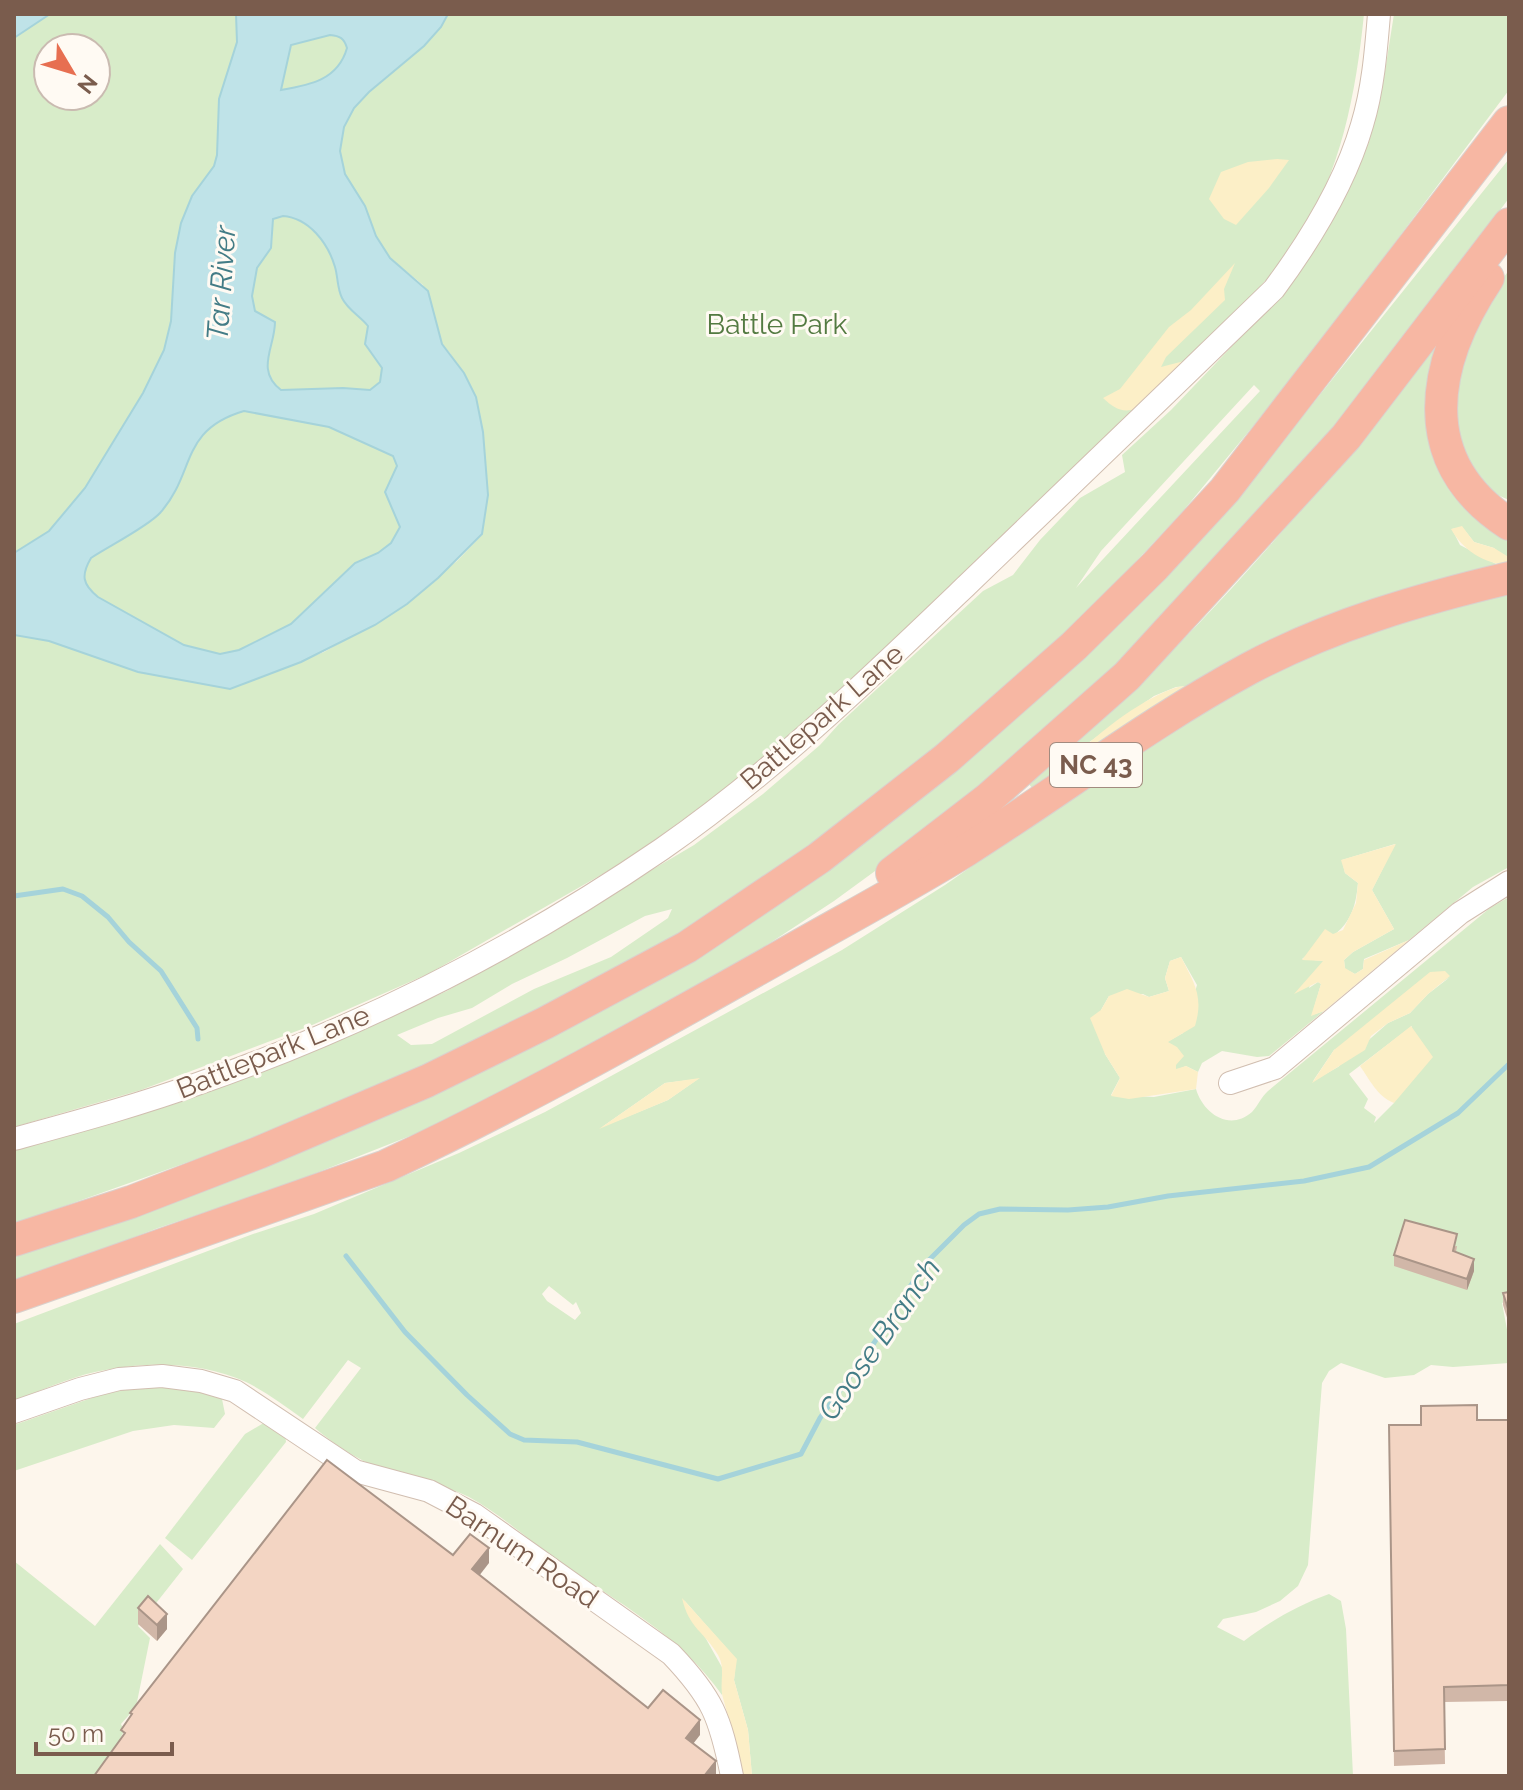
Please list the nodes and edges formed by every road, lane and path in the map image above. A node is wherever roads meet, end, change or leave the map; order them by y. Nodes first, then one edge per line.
1 (1379, 14) edge
2 (1509, 122) edge
3 (1509, 224) edge
4 (1509, 246) edge
5 (1509, 524) edge
6 (1509, 578) edge
7 (1509, 882) edge
8 (704, 1000) junction
9 (1230, 1083) dead end
10 (14, 1139) edge
11 (14, 1240) edge
12 (14, 1297) edge
13 (14, 1412) edge
14 (732, 1776) edge

1 - 10 street, Battlepark Lane
2 - 11 highway
3 - 8 highway
4 - 5 highway
6 - 8 highway, NC 43
7 - 9 street
8 - 12 highway
13 - 14 street, Barnum Road

